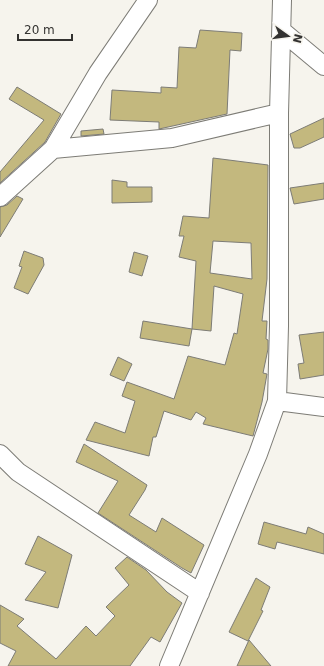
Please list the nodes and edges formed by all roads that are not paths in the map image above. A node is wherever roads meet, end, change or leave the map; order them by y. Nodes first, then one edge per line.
1 (148, 0) edge
2 (282, 0) edge
3 (282, 31) junction
4 (324, 66) edge
5 (279, 113) junction
6 (53, 149) junction
7 (0, 197) edge
8 (277, 401) junction
9 (324, 407) edge
10 (0, 454) edge
11 (200, 593) junction
12 (169, 666) edge

1 - 6 street
2 - 3 street
3 - 4 street
3 - 5 street
5 - 6 street
5 - 8 street
6 - 7 street
8 - 9 street
8 - 11 street
10 - 11 street
11 - 12 street

